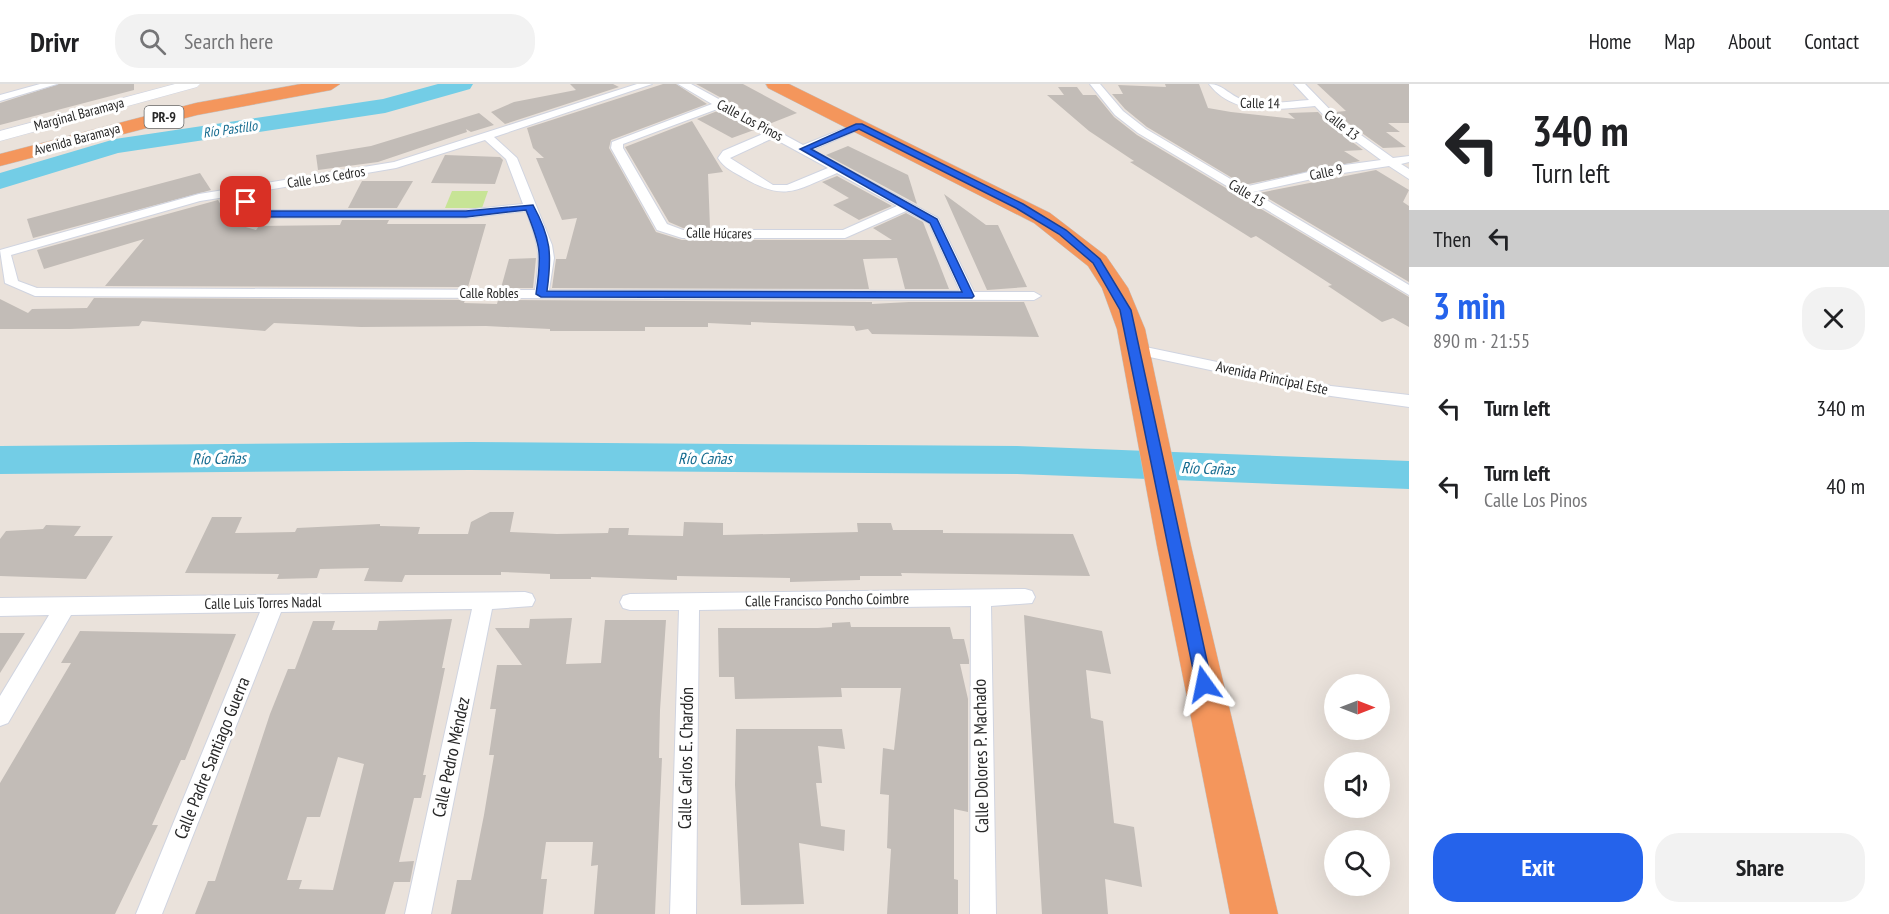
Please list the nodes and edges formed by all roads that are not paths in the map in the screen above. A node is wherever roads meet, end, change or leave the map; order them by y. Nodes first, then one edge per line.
1 (52, 84) edge
2 (192, 84) edge
3 (232, 84) edge
4 (331, 84) edge
5 (647, 84) edge
6 (683, 84) edge
7 (775, 84) edge
8 (1095, 84) edge
9 (1214, 84) edge
10 (1299, 84) edge
11 (0, 98) edge
12 (1314, 103) junction
13 (722, 104) junction
14 (859, 126) junction
15 (776, 134) junction
16 (0, 136) edge
17 (487, 136) junction
18 (0, 149) edge
19 (804, 149) junction
20 (1409, 159) edge
21 (0, 160) edge
22 (1390, 160) junction
23 (839, 168) junction
24 (1409, 175) edge
25 (241, 190) junction
26 (1244, 191) junction
27 (906, 206) junction
28 (529, 207) junction
29 (2, 253) edge
30 (1409, 291) edge
31 (541, 294) junction
32 (969, 296) junction
33 (1034, 296) dead end
34 (1136, 350) junction
35 (1409, 401) edge
36 (1025, 597) dead end
37 (981, 598) junction
38 (484, 600) junction
39 (525, 600) dead end
40 (689, 601) junction
41 (630, 602) dead end
42 (274, 603) junction
43 (0, 607) edge
44 (65, 607) junction
45 (0, 716) edge
46 (149, 914) edge
47 (418, 914) edge
48 (683, 914) edge
49 (983, 914) edge
50 (1254, 914) edge

1 - 11 street
2 - 16 street, Marginal Baramaya
3 - 18 highway, Avenida Baramaya / PR-9
4 - 21 highway, Avenida Baramaya / PR-9
5 - 17 street, Calle Los Cedros
6 - 13 street, Calle Los Pinos
7 - 14 highway
8 - 26 street, Calle 15
9 - 12 street, Calle 14
10 - 12 street, Calle 13
12 - 22 street, Calle 13
13 - 15 street, Calle Los Pinos
13 - 27 street, Calle Húcares
14 - 19 street
14 - 34 highway
15 - 19 street, Calle Los Pinos
15 - 23 street
17 - 25 street, Calle Los Cedros
17 - 28 street
19 - 23 street, Calle Los Pinos
20 - 22 street, Calle 9
22 - 24 street, Calle 13
22 - 26 street, Calle 9
23 - 27 street, Calle Los Pinos
25 - 28 street
25 - 29 street, Calle Los Cedros
26 - 30 street, Calle 15
27 - 32 street, Calle Los Pinos
28 - 31 street
29 - 31 street, Calle Robles
31 - 32 street, Calle Robles
32 - 33 street, Calle Robles
34 - 35 street, Avenida Principal Este
34 - 50 highway
36 - 37 street, Calle Francisco Poncho Coimbre
37 - 40 street, Calle Francisco Poncho Coimbre
37 - 49 street, Calle Dolores P. Machado
38 - 39 street, Calle Luis Torres Nadal
38 - 42 street, Calle Luis Torres Nadal
38 - 47 street, Calle Pedro Méndez
40 - 41 street, Calle Francisco Poncho Coimbre
40 - 48 street, Calle Carlos E. Chardón
42 - 44 street, Calle Luis Torres Nadal
42 - 46 street, Calle Padre Santiago Guerra
43 - 44 street, Calle Luis Torres Nadal
44 - 45 street

